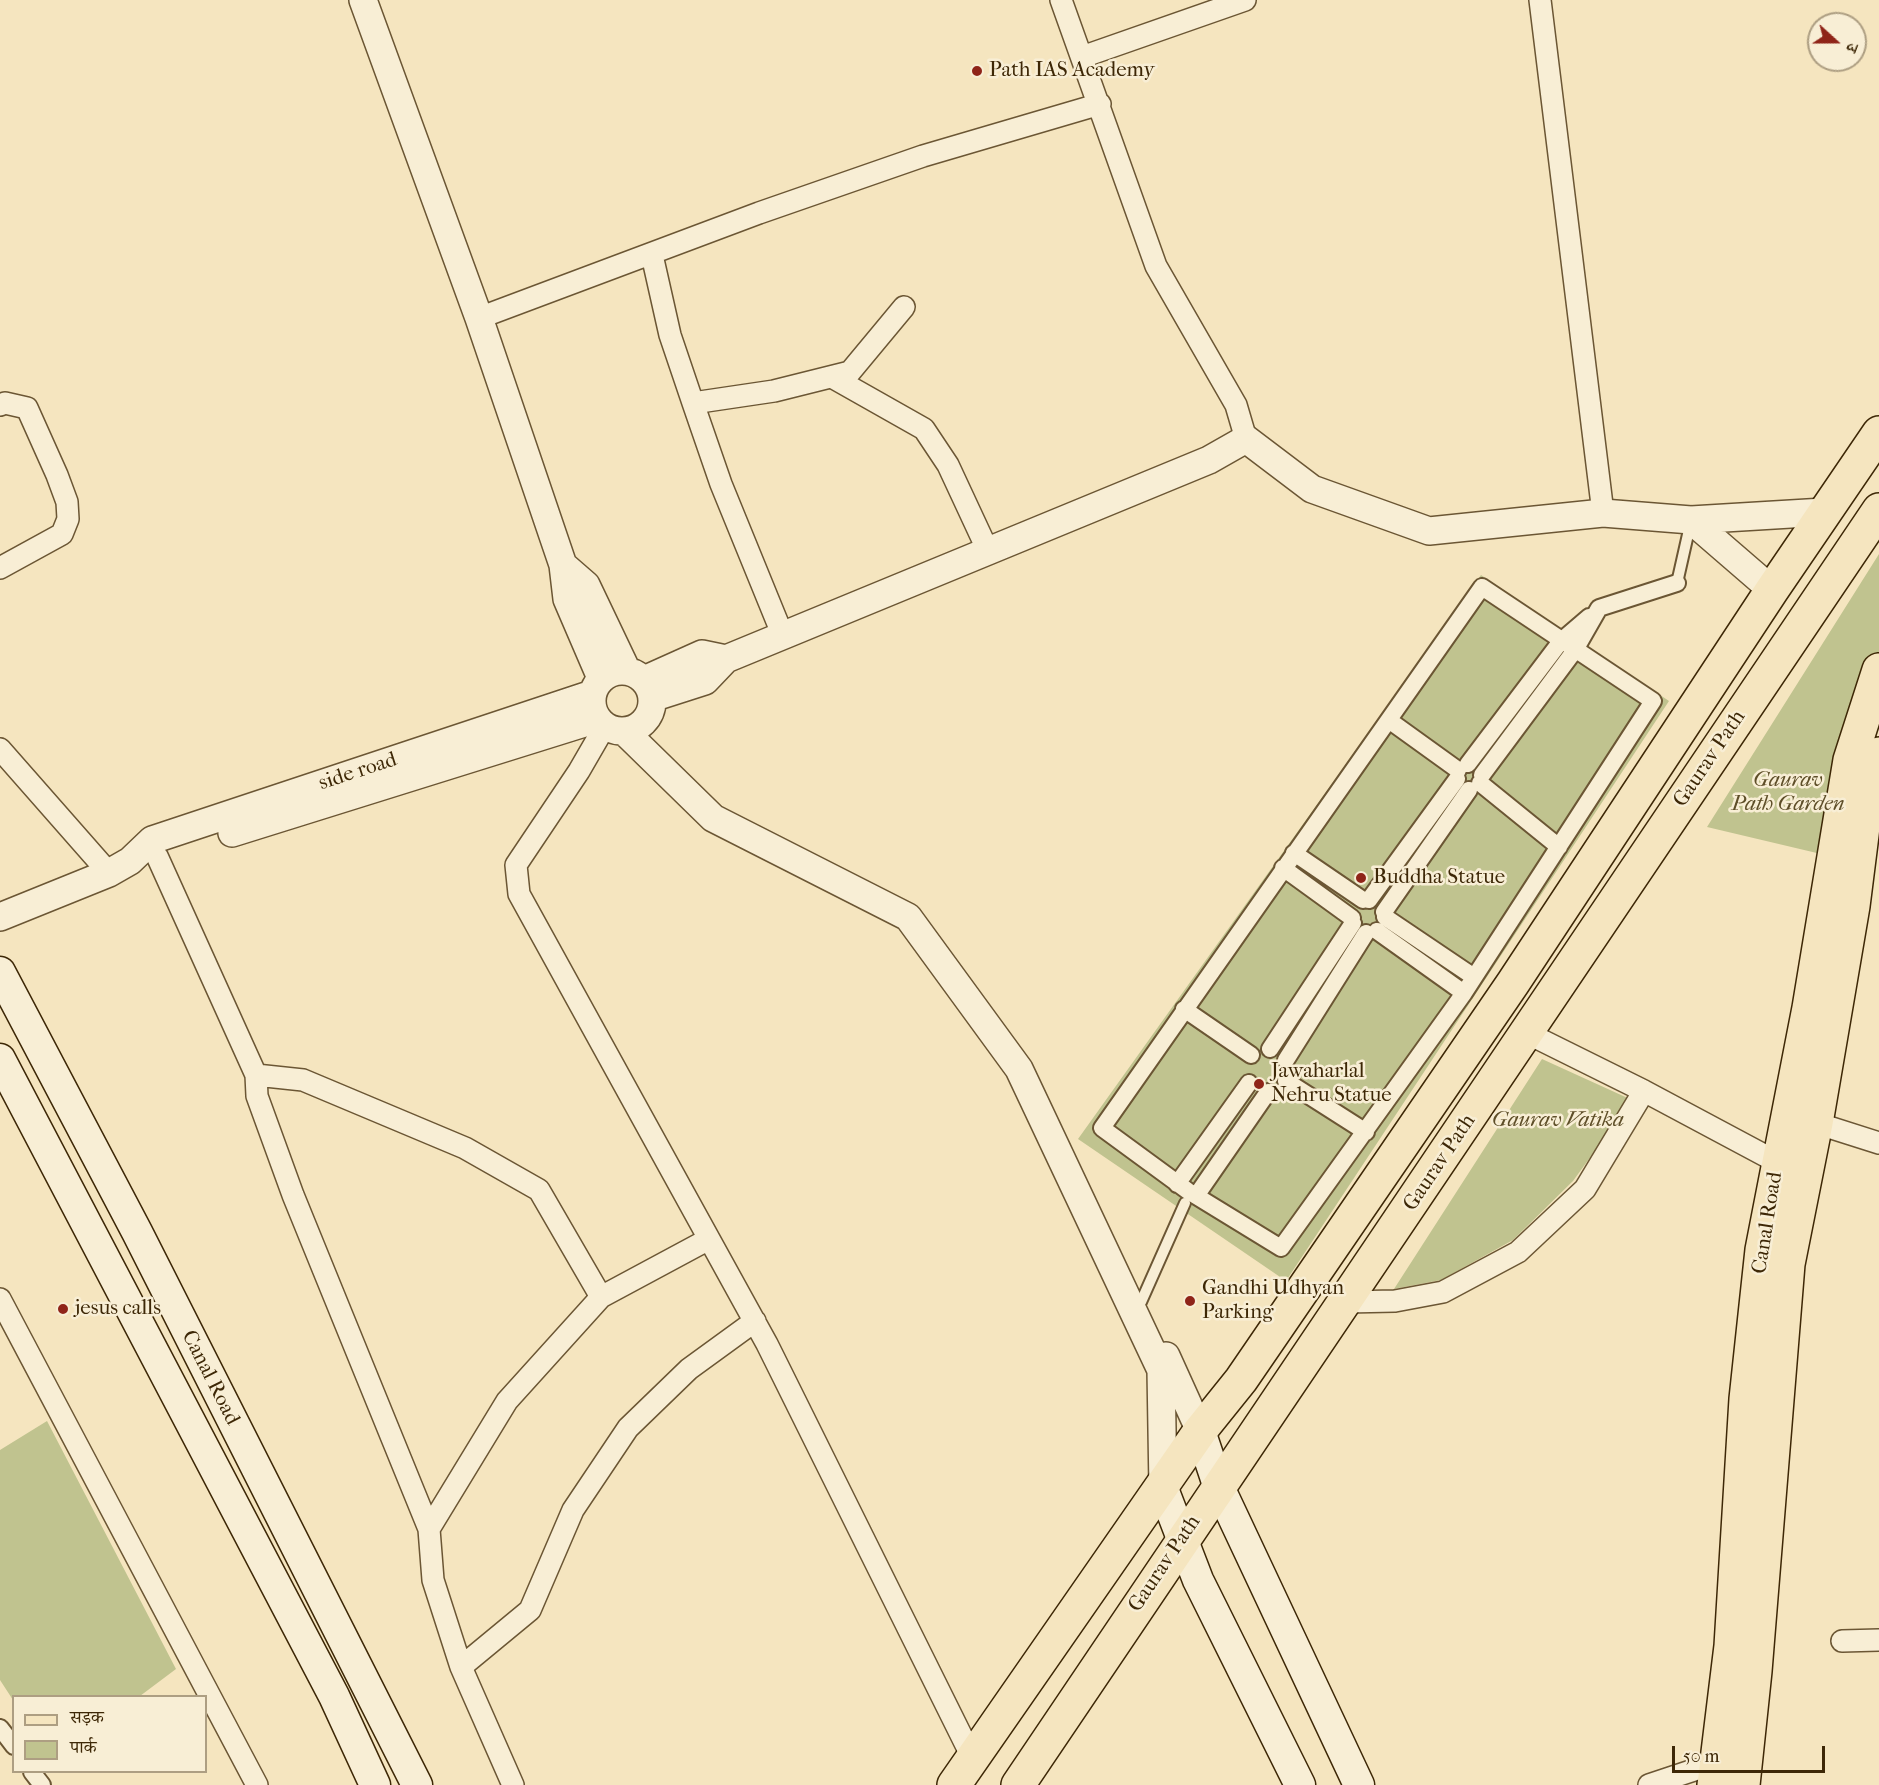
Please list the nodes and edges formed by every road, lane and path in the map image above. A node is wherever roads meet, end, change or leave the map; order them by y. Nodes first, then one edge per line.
1 (363, 0) edge
2 (1062, 0) edge
3 (1245, 0) edge
4 (1540, 0) edge
5 (1082, 57) junction
6 (1100, 104) junction
7 (652, 255) junction
8 (904, 308) dead end
9 (479, 318) junction
10 (832, 377) junction
11 (693, 403) junction
12 (0, 405) edge
13 (1879, 432) edge
14 (1246, 439) junction
15 (1879, 510) edge
16 (1824, 512) junction
17 (1603, 513) junction
18 (1690, 520) junction
19 (987, 551) junction
20 (563, 565) junction
21 (0, 568) edge
22 (1677, 583) joint
23 (1772, 590) junction
24 (1599, 608) junction
25 (783, 636) junction
26 (1561, 641) junction
27 (1575, 650) junction
28 (1879, 670) edge
29 (641, 683) junction
30 (610, 712) junction
31 (1390, 722) junction
32 (0, 749) edge
33 (1879, 754) edge
34 (1469, 777) junction
35 (1559, 847) junction
36 (1294, 853) junction
37 (157, 856) junction
38 (119, 867) junction
39 (1283, 868) junction
40 (0, 917) edge
41 (1369, 922) junction
42 (0, 972) edge
43 (1474, 977) junction
44 (1464, 993) junction
45 (1184, 1009) junction
46 (1527, 1033) junction
47 (1270, 1049) dead end
48 (1251, 1055) dead end
49 (0, 1059) edge
50 (1286, 1060) dead end
51 (256, 1075) junction
52 (1286, 1081) dead end
53 (1249, 1083) dead end
54 (1644, 1091) junction
55 (1268, 1092) dead end
56 (1816, 1123) junction
57 (1366, 1132) junction
58 (1879, 1143) edge
59 (1778, 1162) junction
60 (1187, 1194) junction
61 (709, 1239) junction
62 (601, 1297) junction
63 (0, 1299) edge
64 (1141, 1302) junction
65 (1346, 1302) junction
66 (755, 1321) junction
67 (1200, 1431) junction
68 (1218, 1485) junction
69 (1163, 1489) junction
70 (429, 1529) junction
71 (1182, 1540) junction
72 (1879, 1640) edge
73 (1842, 1641) dead end
74 (461, 1667) junction
75 (0, 1728) edge
76 (12, 1743) edge
77 (972, 1757) junction
78 (33, 1773) edge
79 (1704, 1778) edge
80 (42, 1785) edge
81 (257, 1785) edge
82 (375, 1785) edge
83 (417, 1785) edge
84 (513, 1785) edge
85 (954, 1785) edge
86 (1018, 1785) edge
87 (1300, 1785) edge
88 (1359, 1785) edge
89 (1649, 1785) edge
90 (1743, 1785) edge

1 - 9 street
2 - 5 street
3 - 5 street
4 - 17 street
5 - 6 street
6 - 7 street
6 - 14 street
7 - 9 street
7 - 11 street
8 - 10 street
9 - 20 street
10 - 11 street
10 - 19 street
11 - 25 street
12 - 21 street
13 - 16 main road
14 - 17 street
14 - 19 street
15 - 46 main road, Gaurav Path
16 - 18 street
16 - 23 main road
17 - 18 street
18 - 22 lane
18 - 23 street
19 - 25 street
20 - 29 street
20 - 30 street
22 - 24 street
23 - 67 main road
24 - 26 street
24 - 27 street
25 - 29 street
26 - 27 street
26 - 31 street
26 - 34 street
27 - 34 street
27 - 35 street
28 - 59 main road, Canal Road
29 - 30 street
29 - 30 street
30 - 37 street, side road
30 - 38 street, side road
30 - 61 street
30 - 64 street
30 - 69 street
31 - 34 street
31 - 36 street
32 - 38 street
33 - 56 main road
34 - 35 street
34 - 36 street
34 - 41 street
35 - 43 street
36 - 39 street
37 - 38 street, side road
37 - 51 street
38 - 40 street, side road
39 - 41 street
39 - 45 street
41 - 43 street
41 - 44 street
41 - 47 street
41 - 50 street
42 - 83 main road, Canal Road
43 - 44 street
44 - 57 street
45 - 48 street
45 - 60 street
46 - 54 street
46 - 65 main road, Gaurav Path
49 - 82 main road, Canal Road
51 - 62 street
51 - 70 street
52 - 57 street
53 - 60 street
54 - 59 street
54 - 65 street
55 - 60 street
56 - 58 street
56 - 59 street
56 - 90 main road
57 - 60 street
59 - 79 main road, Canal Road
60 - 64 lane
61 - 62 street
61 - 66 street
62 - 70 street
63 - 81 street
64 - 67 street
65 - 68 main road, Gaurav Path
66 - 74 street
66 - 77 street
67 - 68 main road
67 - 69 main road
68 - 71 main road, Gaurav Path
68 - 88 main road
69 - 71 main road
69 - 77 main road
70 - 74 street
71 - 86 main road, Gaurav Path
71 - 87 main road
72 - 73 street
74 - 84 street
75 - 76 street
77 - 85 main road
78 - 80 street
79 - 89 street

